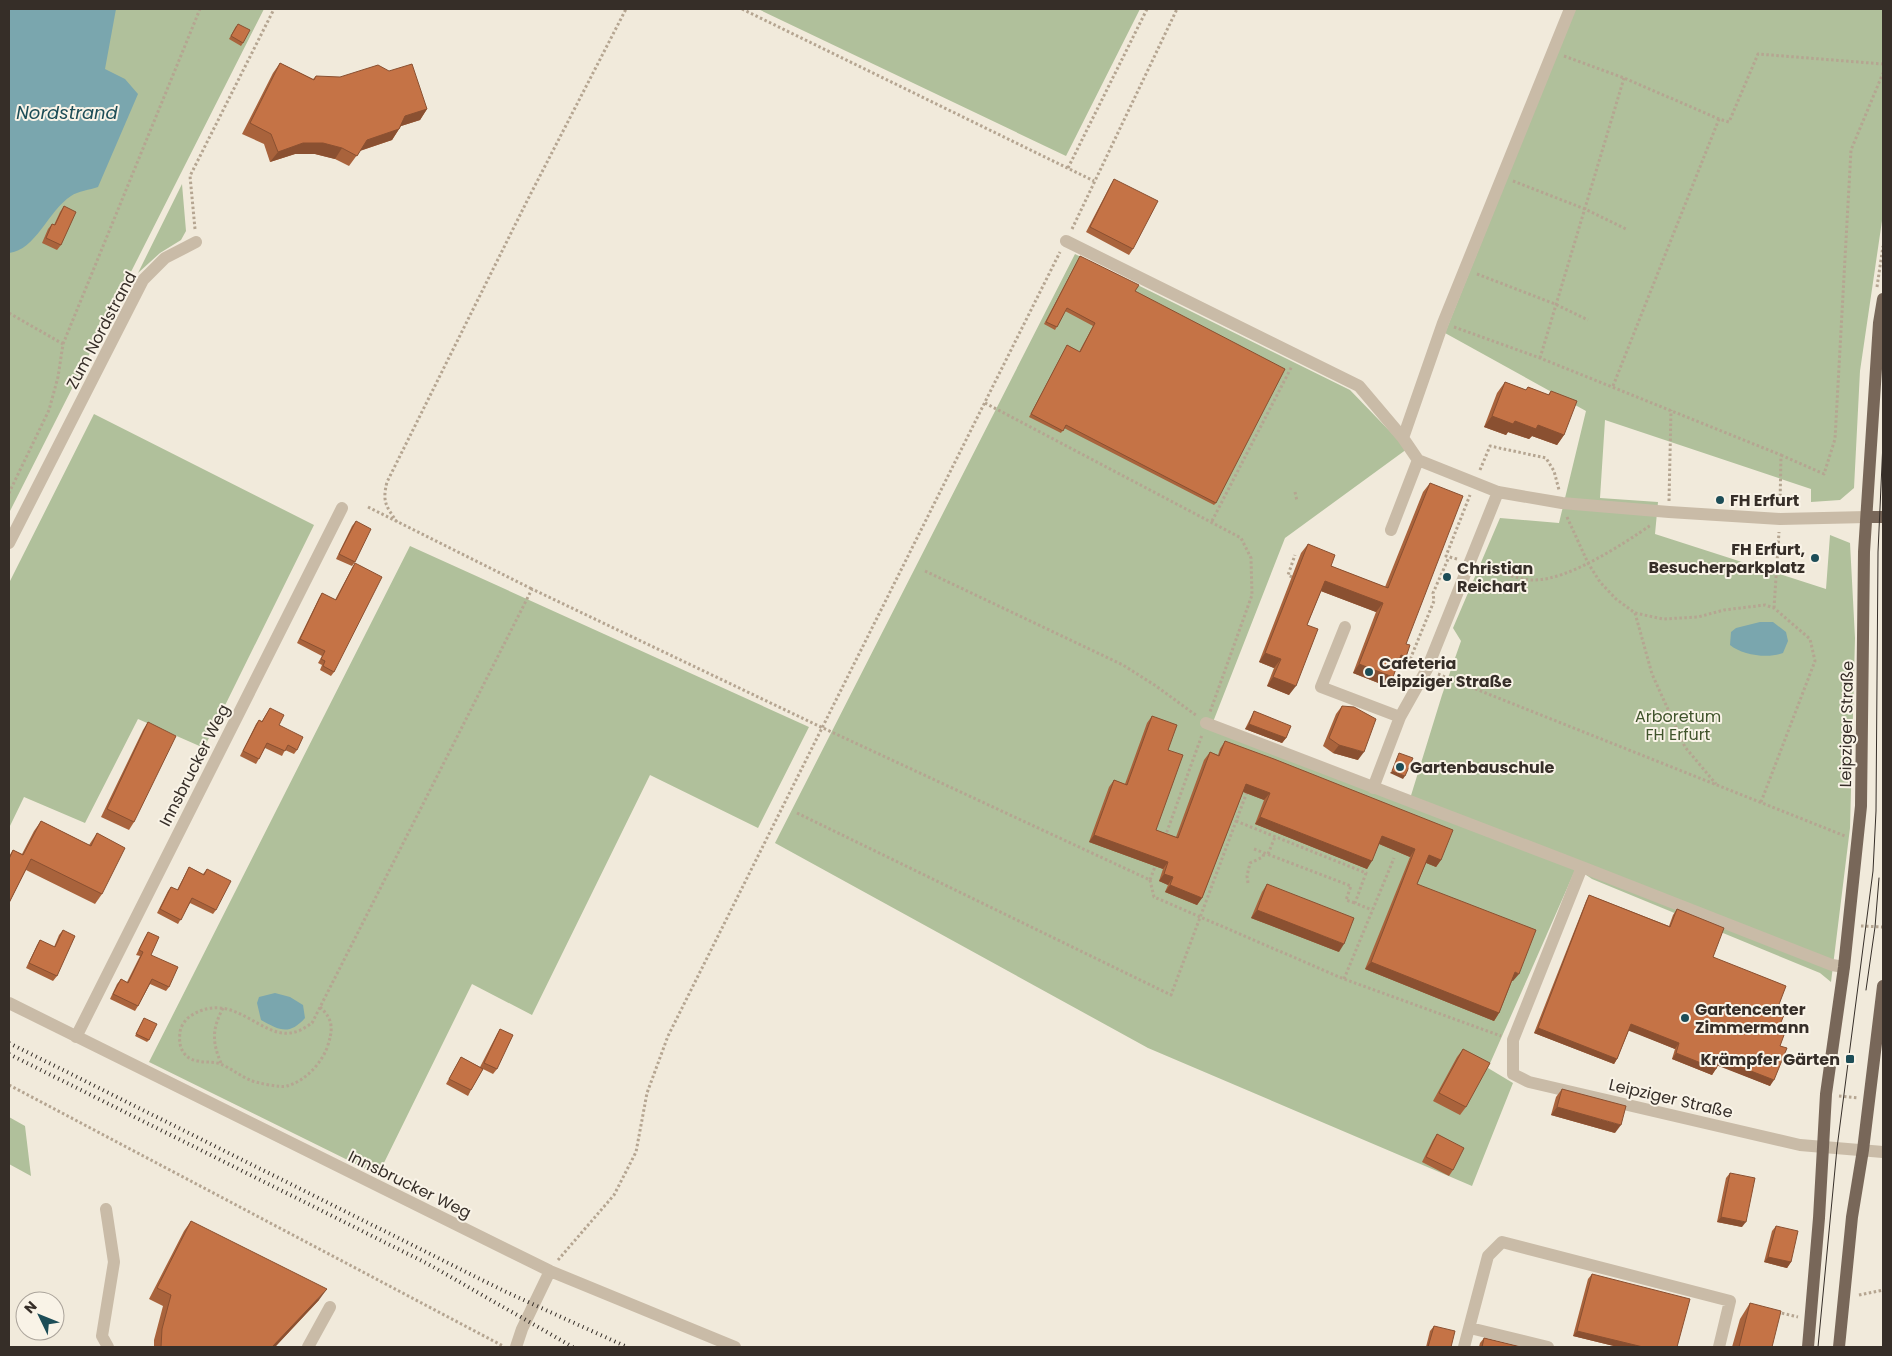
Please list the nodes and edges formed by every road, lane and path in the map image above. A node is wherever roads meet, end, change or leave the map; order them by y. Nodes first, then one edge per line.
1 (200, 9) edge
2 (274, 9) edge
3 (626, 9) edge
4 (742, 9) edge
5 (1147, 9) edge
6 (1177, 9) edge
7 (1570, 9) edge
8 (1552, 51) junction
9 (1883, 64) edge
10 (1883, 73) edge
11 (1624, 78) junction
12 (1719, 119) junction
13 (1068, 168) junction
14 (1503, 177) junction
15 (1094, 181) junction
16 (1585, 209) junction
17 (1626, 229) dead end
18 (1066, 241) junction
19 (196, 242) joint
20 (1883, 246) edge
21 (1465, 269) junction
22 (1880, 297) edge
23 (1555, 304) junction
24 (9, 313) edge
25 (1588, 320) dead end
26 (1443, 323) junction
27 (63, 344) junction
28 (1298, 356) junction
29 (1540, 358) junction
30 (1613, 386) junction
31 (985, 403) junction
32 (1671, 410) junction
33 (1403, 438) junction
34 (1781, 455) junction
35 (1418, 460) junction
36 (1475, 483) junction
37 (1295, 492) dead end
38 (1498, 492) junction
39 (9, 493) edge
40 (1297, 501) dead end
41 (1562, 504) junction
42 (368, 507) dead end
43 (342, 508) dead end
44 (1669, 512) junction
45 (1867, 517) junction
46 (1883, 517) edge
47 (1780, 519) junction
48 (1212, 521) junction
49 (397, 522) junction
50 (1391, 530) dead end
51 (9, 543) edge
52 (1296, 556) dead end
53 (1449, 557) junction
54 (1470, 562) junction
55 (1588, 563) junction
56 (925, 571) dead end
57 (1292, 576) dead end
58 (532, 589) junction
59 (1774, 608) junction
60 (1635, 613) junction
61 (1345, 627) dead end
62 (1427, 670) junction
63 (1400, 717) junction
64 (1206, 723) junction
65 (823, 728) junction
66 (1716, 784) junction
67 (1373, 788) junction
68 (1247, 792) edge
69 (1761, 802) junction
70 (797, 813) dead end
71 (1236, 821) junction
72 (1275, 837) junction
73 (1164, 843) edge
74 (1845, 845) dead end
75 (1254, 849) dead end
76 (1266, 854) junction
77 (1394, 858) dead end
78 (1157, 861) edge
79 (1582, 868) junction
80 (1150, 880) junction
81 (1248, 883) dead end
82 (1355, 903) junction
83 (1372, 910) junction
84 (1201, 918) junction
85 (1849, 925) junction
86 (1883, 927) edge
87 (1844, 967) junction
88 (1344, 980) junction
89 (1883, 986) edge
90 (9, 1004) edge
91 (320, 1007) junction
92 (223, 1008) junction
93 (76, 1037) junction
94 (1513, 1040) junction
95 (221, 1064) junction
96 (9, 1085) edge
97 (1826, 1094) junction
98 (1868, 1100) junction
99 (1824, 1147) junction
100 (1863, 1150) junction
101 (1883, 1152) edge
102 (106, 1209) dead end
103 (564, 1253) dead end
104 (550, 1271) junction
105 (1883, 1290) edge
106 (1859, 1296) dead end
107 (330, 1307) dead end
108 (1799, 1310) dead end
109 (1773, 1311) edge
110 (1470, 1328) junction
111 (108, 1347) edge
112 (308, 1347) edge
113 (506, 1347) edge
114 (516, 1347) edge
115 (735, 1347) edge
116 (1464, 1347) edge
117 (1548, 1347) edge
118 (1720, 1347) edge
119 (1808, 1347) edge
120 (1839, 1347) edge

1 - 27 path
2 - 19 path
3 - 49 path
4 - 13 path
5 - 13 path
6 - 15 path
7 - 8 street
8 - 11 path
8 - 14 street
9 - 12 path
10 - 34 path
11 - 12 path
11 - 16 path
12 - 30 path
13 - 15 path
14 - 16 path
14 - 21 street
15 - 18 path
16 - 17 path
16 - 23 path
18 - 28 street
18 - 31 path
19 - 51 street, Zum Nordstrand
20 - 22 path
21 - 23 path
21 - 26 street
22 - 45 main road, Leipziger Straße
23 - 25 path
23 - 29 path
24 - 27 path
26 - 29 path
26 - 33 street
27 - 39 path
28 - 33 street
28 - 48 path
29 - 30 path
30 - 32 path
31 - 48 path
31 - 65 path
32 - 34 path
32 - 44 path
33 - 35 street
34 - 47 path
35 - 36 street
35 - 50 street
36 - 38 street
36 - 41 path
36 - 53 path
37 - 40 path
38 - 41 street
38 - 54 street
41 - 44 street
41 - 55 path
42 - 49 path
43 - 93 street, Innsbrucker Weg
44 - 47 street
44 - 55 path
45 - 46 main road
45 - 47 street
45 - 85 main road, Leipziger Straße
47 - 59 path
48 - 64 path
49 - 58 path
52 - 57 path
53 - 54 path
53 - 62 path
54 - 55 path
54 - 62 street
55 - 60 path
56 - 64 path
58 - 65 path
58 - 91 path
59 - 60 path
59 - 69 path
60 - 66 path
61 - 63 street
62 - 63 street
62 - 66 path
63 - 67 street
64 - 67 street
64 - 73 path
65 - 80 path
65 - 103 path
66 - 69 path
67 - 79 street
68 - 71 path
69 - 74 path
70 - 84 path
71 - 72 path
71 - 84 path
72 - 76 path
72 - 82 path
75 - 76 path
76 - 81 path
76 - 82 path
77 - 83 path
78 - 80 path
79 - 87 street
79 - 94 street
80 - 84 path
82 - 83 path
83 - 88 path
84 - 88 path
85 - 86 path
85 - 87 main road, Leipziger Straße
87 - 97 main road, Leipziger Straße
88 - 94 path
89 - 98 main road
90 - 93 street, Innsbrucker Weg
91 - 92 path
91 - 95 path
92 - 95 path
92 - 95 path
93 - 104 street, Innsbrucker Weg
94 - 99 street, Leipziger Straße
96 - 113 path
97 - 98 path
97 - 99 main road, Leipziger Straße
98 - 100 main road
99 - 100 street, Leipziger Straße
99 - 119 main road, Leipziger Straße
100 - 101 street, Leipziger Straße
100 - 120 main road
102 - 111 street
104 - 114 street
104 - 115 street, Innsbrucker Weg
105 - 106 path
107 - 112 street
108 - 109 path
110 - 116 street
110 - 117 street
110 - 118 street

